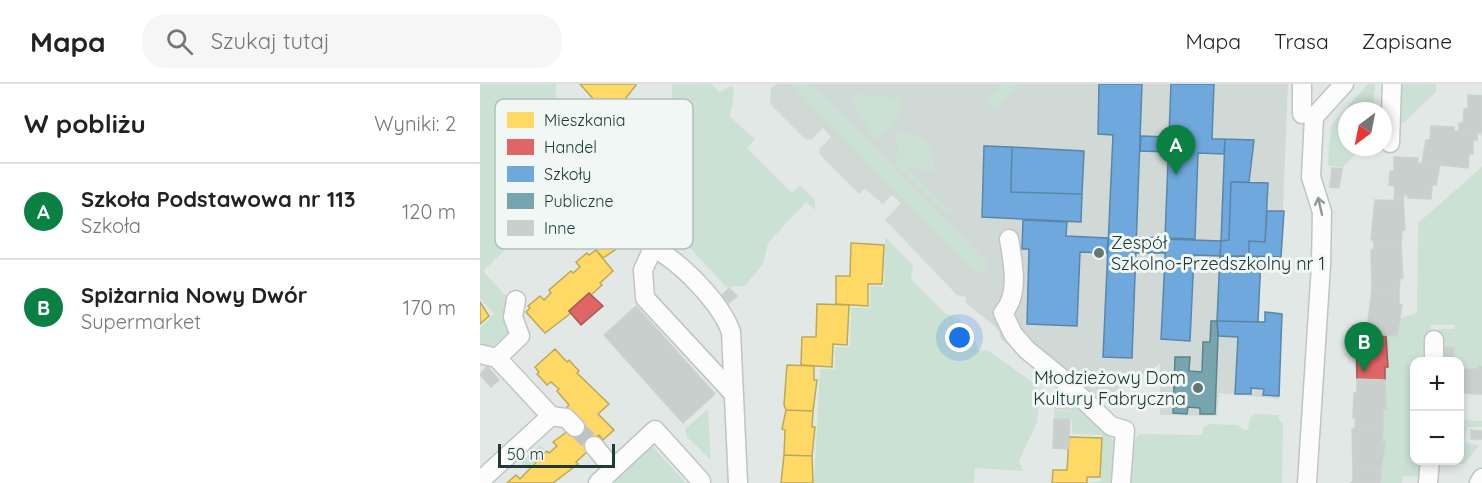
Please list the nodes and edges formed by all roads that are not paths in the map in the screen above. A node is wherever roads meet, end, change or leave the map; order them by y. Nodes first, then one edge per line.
1 (1302, 84) edge
2 (1344, 84) edge
3 (1392, 84) edge
4 (1391, 102) edge
5 (1302, 114) dead end
6 (1009, 239) dead end
7 (651, 249) edge
8 (660, 249) edge
9 (516, 300) dead end
10 (1434, 340) dead end
11 (488, 356) edge
12 (1434, 357) edge
13 (732, 392) junction
14 (551, 416) junction
15 (575, 427) tunnel mouth
16 (594, 446) tunnel mouth
17 (1430, 465) edge
18 (613, 469) junction
19 (1482, 478) edge
20 (480, 481) edge
21 (701, 481) dead end
22 (597, 483) edge
23 (738, 483) edge
24 (1121, 483) edge
25 (1307, 483) edge
26 (1428, 483) edge
27 (1479, 483) edge

1 - 5 lane
25 -> 2 lane
3 - 4 lane
6 - 24 lane
7 - 13 lane
8 - 13 lane
9 - 11 lane
10 - 12 lane
11 - 14 lane
13 - 23 lane
14 - 15 lane
14 - 20 lane
16 - 18 lane
17 - 26 lane
18 - 21 lane
18 - 22 lane
19 - 27 lane

